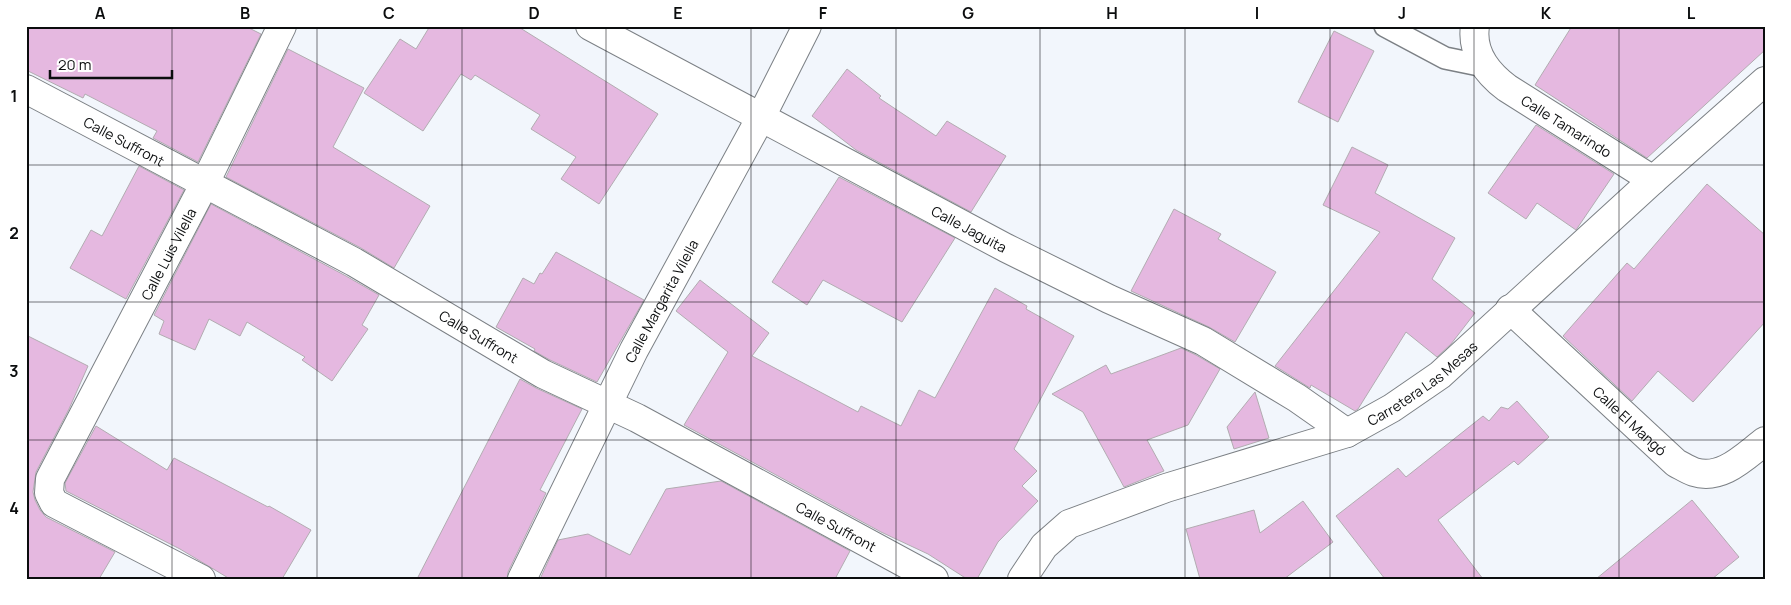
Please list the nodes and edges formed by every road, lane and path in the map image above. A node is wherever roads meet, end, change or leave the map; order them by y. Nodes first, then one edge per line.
1 (282, 26) edge
2 (590, 26) edge
3 (807, 26) edge
4 (1385, 26) edge
5 (1475, 26) edge
6 (1484, 66) junction
7 (1765, 81) edge
8 (26, 89) edge
9 (761, 117) junction
10 (1653, 180) junction
11 (205, 183) junction
12 (1510, 309) junction
13 (608, 405) junction
14 (1348, 433) junction
15 (1765, 441) edge
16 (201, 579) edge
17 (522, 579) edge
18 (934, 579) edge
19 (1022, 579) edge

1 - 11 street, Calle Luis Vilella
2 - 9 street, Calle Jaguita
3 - 9 street, Calle Margarita Vilella
4 - 6 lane
5 - 6 street
6 - 10 street, Calle Tamarindo
7 - 10 street, Carretera Las Mesas
8 - 11 street, Calle Suffront
9 - 13 street, Calle Margarita Vilella
9 - 14 street, Calle Jaguita
10 - 12 street, Carretera Las Mesas
11 - 13 street, Calle Suffront
11 - 16 street, Calle Luis Vilella
12 - 14 street, Carretera Las Mesas
12 - 15 street, Calle El Mangó
13 - 17 street, Calle Margarita Vilella
13 - 18 street, Calle Suffront
14 - 19 street, Carretera Las Mesas

